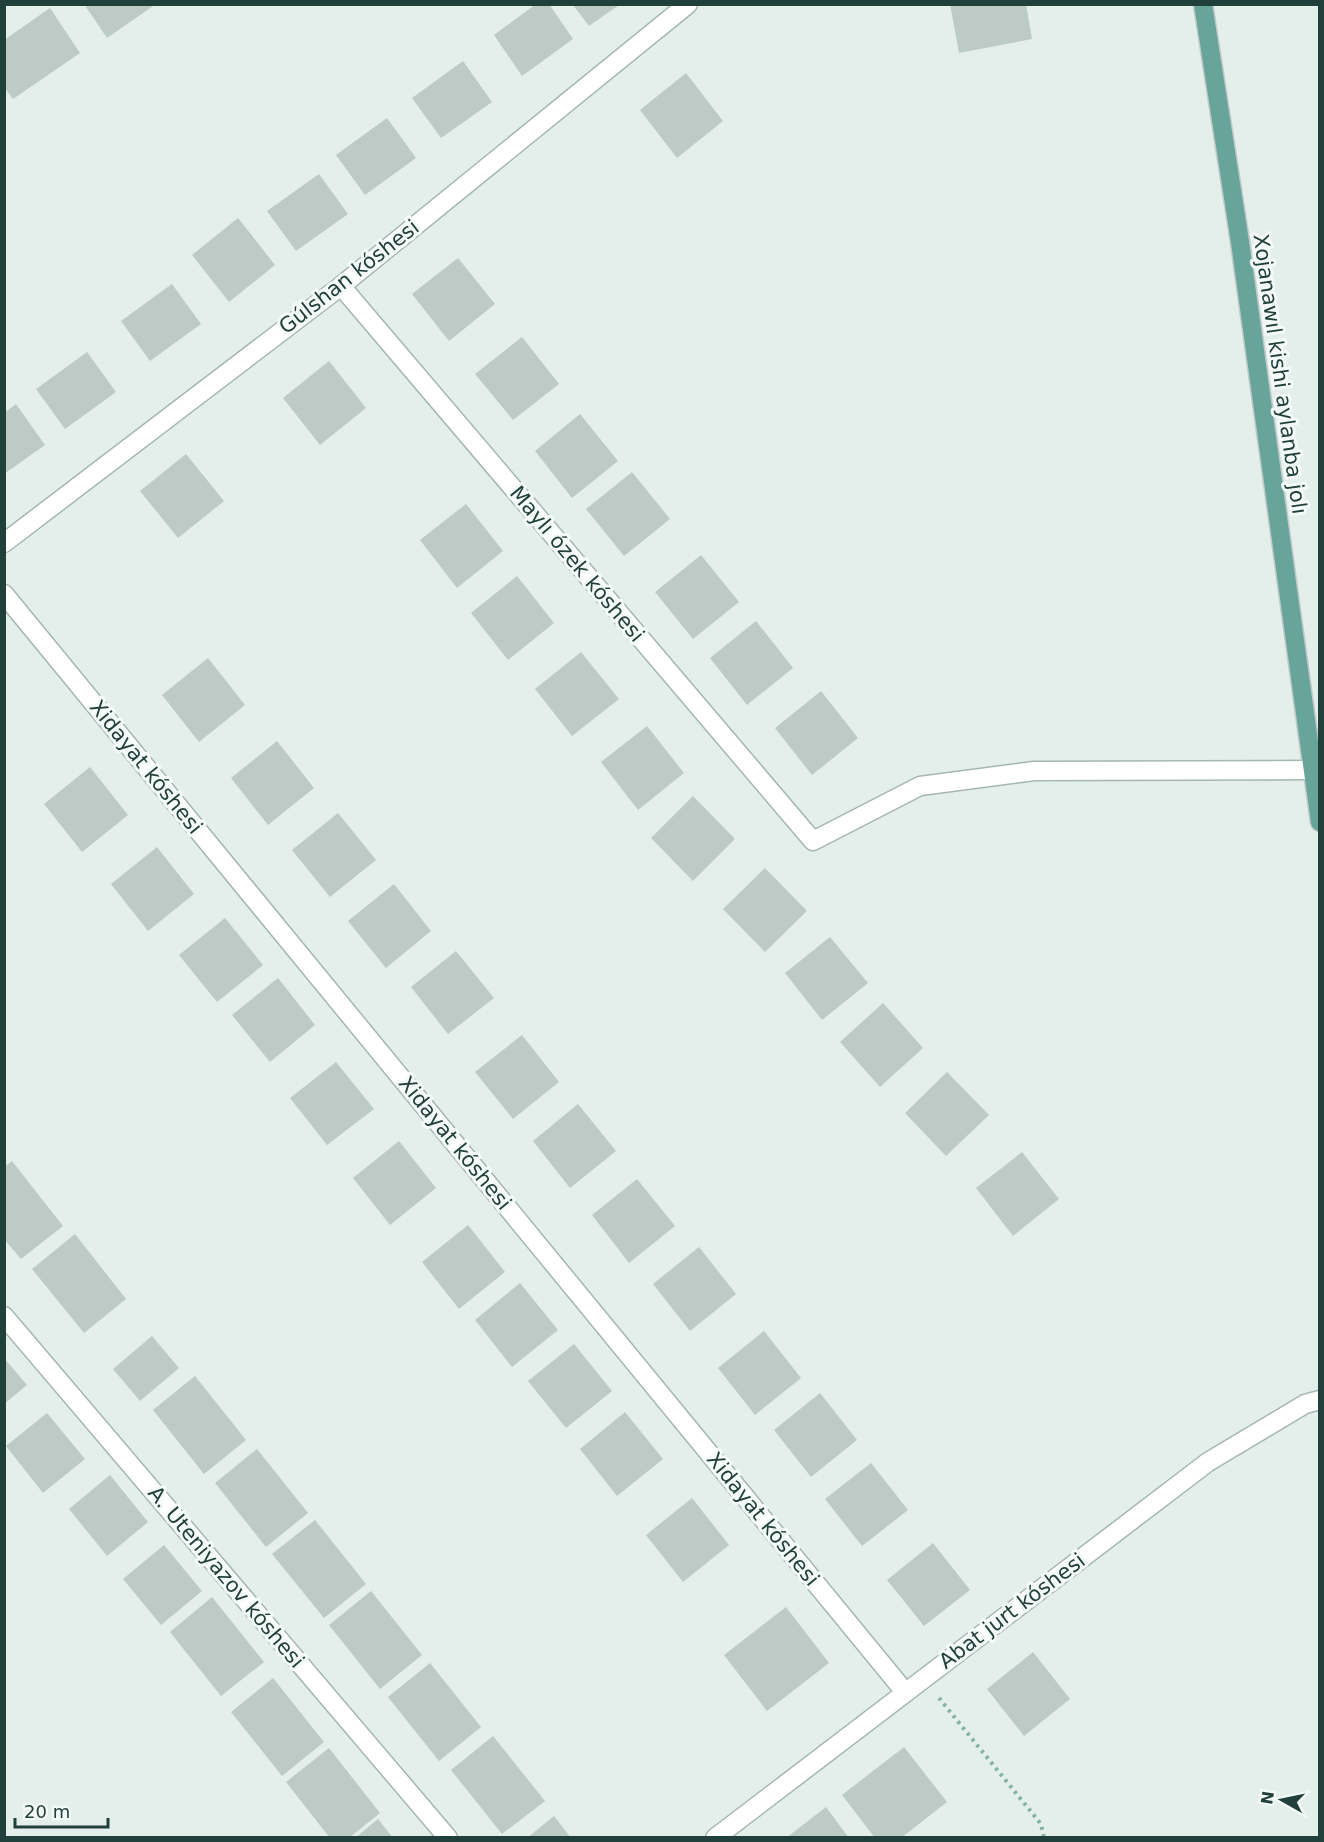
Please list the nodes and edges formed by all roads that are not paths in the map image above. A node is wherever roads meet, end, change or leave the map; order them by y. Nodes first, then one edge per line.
1 (688, 4) edge
2 (1203, 4) edge
3 (341, 286) junction
4 (4, 543) edge
5 (4, 594) edge
6 (1312, 770) junction
7 (1320, 822) edge
8 (4, 1316) edge
9 (1320, 1400) edge
10 (905, 1692) junction
11 (448, 1838) edge
12 (715, 1838) edge

1 - 3 street, Gúlshan kóshesi
2 - 6 main road, Xojanawıl kishi aylanba jolı
3 - 4 street, Gúlshan kóshesi
3 - 6 street, Maylı ózek kóshesi
5 - 10 street, Xidayat kóshesi
6 - 7 main road, Xojanawıl kishi aylanba jolı
8 - 11 street, A. Uteniyazov kóshesi
9 - 10 street, Abat jurt kóshesi
10 - 12 street, Abat jurt kóshesi

